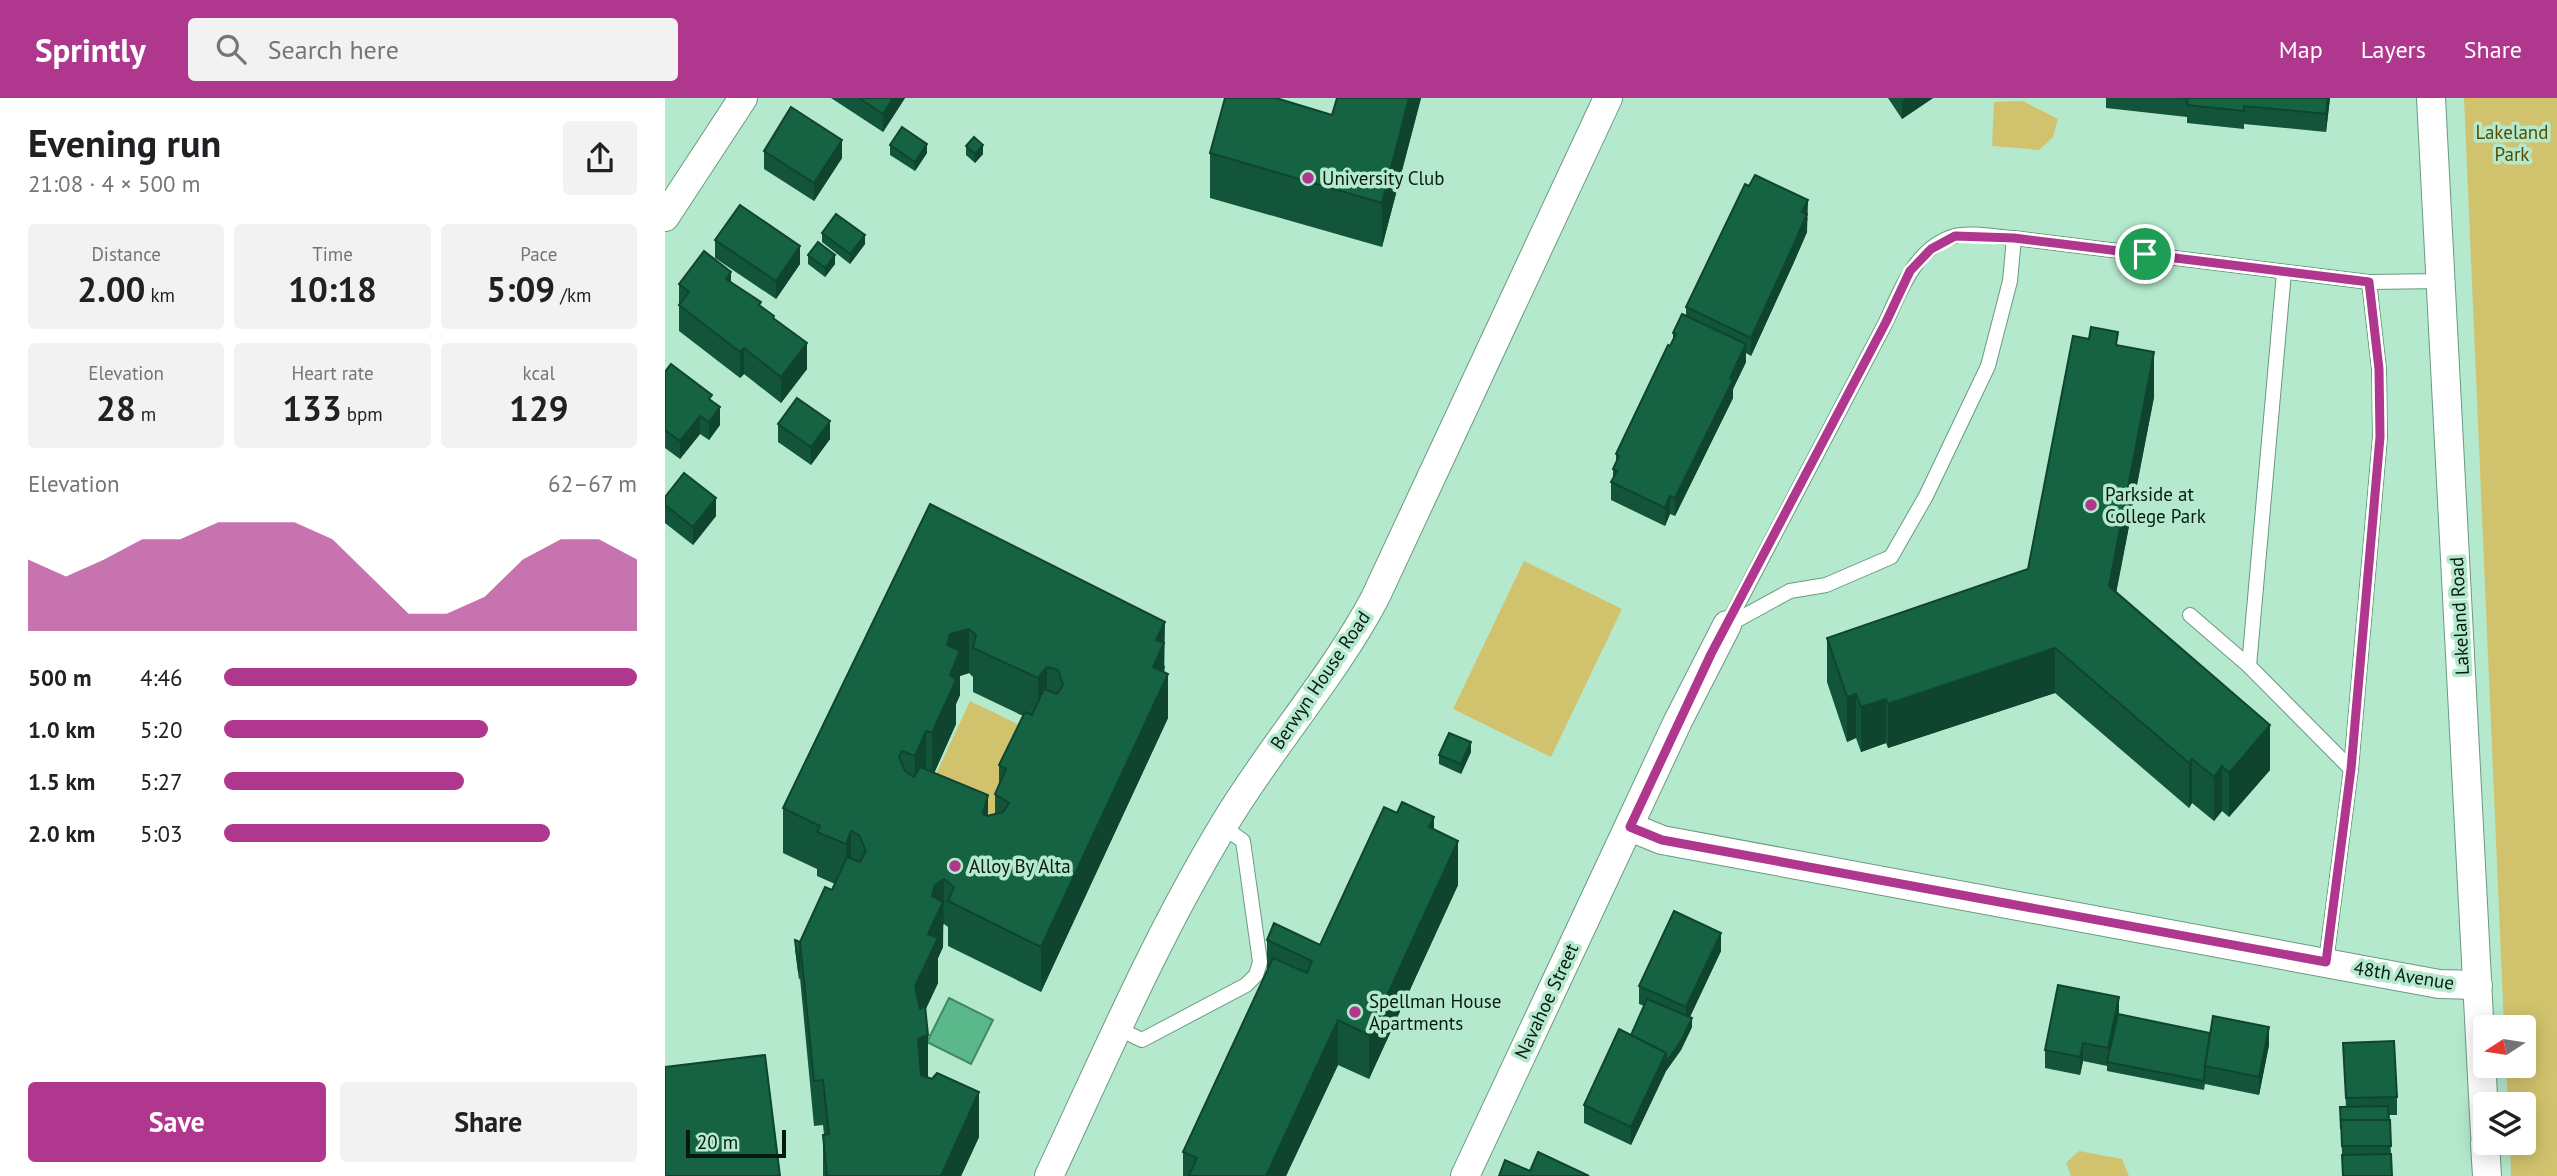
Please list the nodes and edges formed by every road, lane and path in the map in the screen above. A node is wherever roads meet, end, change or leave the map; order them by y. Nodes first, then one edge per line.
1 (743, 98) edge
2 (1608, 98) edge
3 (2431, 98) edge
4 (665, 217) edge
5 (2014, 238) junction
6 (2284, 272) junction
7 (2441, 281) junction
8 (2369, 282) junction
9 (2190, 615) dead end
10 (1727, 625) junction
11 (2249, 666) junction
12 (2351, 769) junction
13 (1222, 827) junction
14 (1630, 827) junction
15 (2326, 962) junction
16 (2478, 985) junction
17 (1119, 1029) junction
18 (2483, 1092) edge
19 (2486, 1155) edge
20 (1049, 1176) edge
21 (1465, 1176) edge
22 (2487, 1176) edge

1 - 4 street
2 - 13 street, Berwyn House Road
3 - 7 street, Lakeland Road
5 - 6 lane
5 - 10 lane
5 - 10 lane
6 - 8 lane
6 - 11 lane
7 - 8 lane
7 - 16 street, Lakeland Road
8 - 12 lane
9 - 11 lane
10 - 14 street, Navahoe Street
11 - 12 lane
12 - 15 lane
13 - 17 street, Berwyn House Road
13 - 17 lane
14 - 15 street, 48th Avenue
14 - 21 street, Navahoe Street
15 - 16 street, 48th Avenue
16 - 18 street, Lakeland Road
17 - 20 street, Berwyn House Road
19 - 22 street

